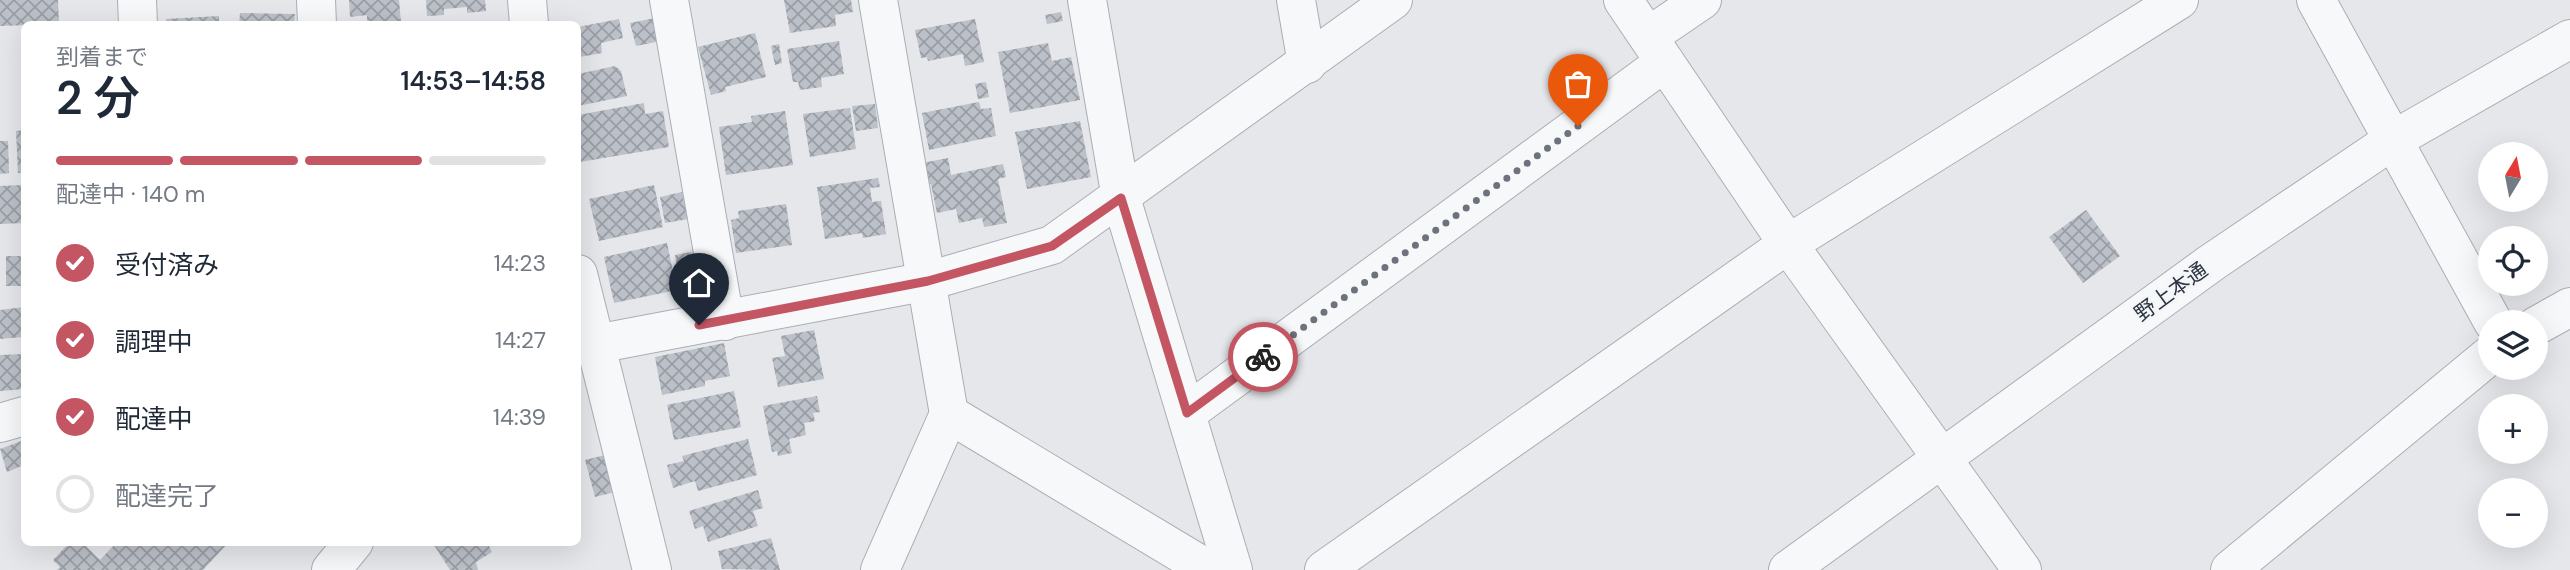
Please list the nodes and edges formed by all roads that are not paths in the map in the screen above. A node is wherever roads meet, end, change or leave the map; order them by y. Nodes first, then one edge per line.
1 (136, 0) edge
2 (316, 0) edge
3 (527, 0) edge
4 (669, 0) edge
5 (878, 0) edge
6 (1087, 0) edge
7 (1296, 0) edge
8 (1393, 0) edge
9 (1623, 0) edge
10 (1702, 0) edge
11 (2179, 0) edge
12 (2316, 0) edge
13 (138, 21) edge
14 (317, 21) edge
15 (528, 21) edge
16 (2570, 39) edge
17 (1657, 49) junction
18 (1307, 64) junction
19 (2393, 141) junction
20 (1121, 198) junction
21 (1788, 244) junction
22 (928, 281) junction
23 (581, 286) edge
24 (2570, 307) edge
25 (2486, 310) edge
26 (2548, 319) edge
27 (725, 321) junction
28 (596, 344) junction
29 (2478, 365) edge
30 (1187, 413) junction
31 (949, 414) junction
32 (21, 417) edge
33 (0, 423) edge
34 (1941, 461) junction
35 (351, 546) edge
36 (331, 570) edge
37 (652, 570) edge
38 (880, 570) edge
39 (1209, 570) edge
40 (1233, 570) edge
41 (1324, 570) edge
42 (1788, 570) edge
43 (2022, 570) edge
44 (2230, 570) edge

1 - 13 street
2 - 14 street
3 - 15 street
4 - 27 street
5 - 22 street
6 - 20 street
7 - 18 street
8 - 18 street
9 - 17 street
10 - 17 street
11 - 21 street
12 - 19 street
16 - 19 street, 野上本通
17 - 21 street
17 - 30 street
18 - 20 street
19 - 25 street
19 - 34 street, 野上本通
20 - 22 street
20 - 30 street
21 - 34 street
21 - 41 street
22 - 27 street
22 - 31 street
23 - 28 street
24 - 26 street
27 - 28 street
28 - 37 street
29 - 44 street
30 - 40 street
31 - 38 street
31 - 39 street
32 - 33 street
34 - 42 street, 野上本通
34 - 43 street
35 - 36 street

